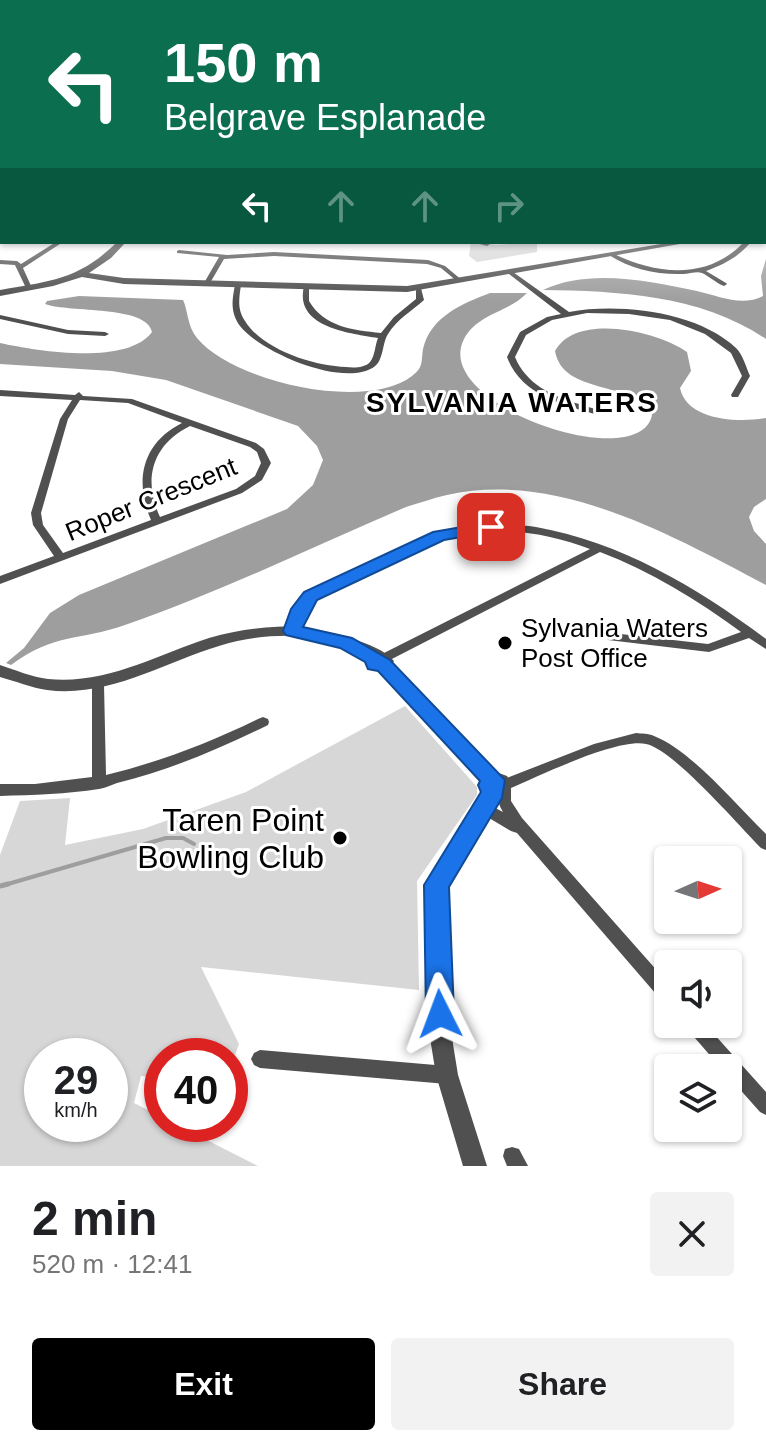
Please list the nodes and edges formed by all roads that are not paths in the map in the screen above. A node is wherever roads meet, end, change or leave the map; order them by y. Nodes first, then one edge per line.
1 (57, 244) edge
2 (120, 244) edge
3 (282, 244) edge
4 (675, 244) edge
5 (745, 244) edge
6 (179, 252) dead end
7 (274, 254) junction
8 (612, 255) junction
9 (225, 256) junction
10 (0, 262) edge
11 (20, 267) junction
12 (704, 272) junction
13 (511, 273) junction
14 (90, 274) junction
15 (460, 281) junction
16 (207, 283) junction
17 (724, 284) dead end
18 (238, 285) junction
19 (306, 287) junction
20 (29, 288) junction
21 (418, 288) junction
22 (0, 293) edge
23 (566, 314) junction
24 (0, 317) edge
25 (105, 334) dead end
26 (383, 336) junction
27 (0, 393) edge
28 (79, 395) junction
29 (735, 395) dead end
30 (598, 412) dead end
31 (188, 423) junction
32 (157, 522) junction
33 (598, 549) junction
34 (61, 558) junction
35 (0, 580) edge
36 (292, 631) junction
37 (751, 633) junction
38 (612, 637) dead end
39 (766, 645) edge
40 (381, 660) junction
41 (1, 672) edge
42 (98, 685) junction
43 (263, 722) dead end
44 (99, 783) junction
45 (0, 790) edge
46 (496, 791) junction
47 (532, 840) junction
48 (766, 844) edge
49 (654, 979) edge
50 (706, 1038) edge
51 (260, 1059) dead end
52 (447, 1075) junction
53 (766, 1106) edge
54 (475, 1166) edge

1 - 11 street
2 - 14 street
3 - 7 street
4 - 8 street
5 - 12 street
6 - 9 street
7 - 9 street
7 - 15 street
8 - 12 street
8 - 13 street
9 - 16 street
10 - 11 street
11 - 20 street
12 - 17 street
13 - 15 street
13 - 23 street
14 - 16 street
14 - 20 street
15 - 21 street
16 - 18 street
18 - 19 street
18 - 26 street
19 - 21 street
19 - 26 street
20 - 22 street
21 - 26 street
23 - 29 street
23 - 30 street
24 - 25 street
27 - 28 street, Roper Crescent
28 - 31 street, Roper Crescent
28 - 34 street
31 - 32 street
31 - 32 street, Roper Crescent
32 - 34 street, Roper Crescent
33 - 36 street
33 - 37 street
33 - 40 street
34 - 35 street, Roper Crescent
36 - 40 street
36 - 42 street
37 - 38 street
37 - 39 street
40 - 46 street
41 - 42 street
42 - 44 street
43 - 44 street
44 - 45 street
46 - 47 street
46 - 47 street
46 - 48 street
46 - 52 street
47 - 49 street
50 - 53 street
51 - 52 street
52 - 54 street

